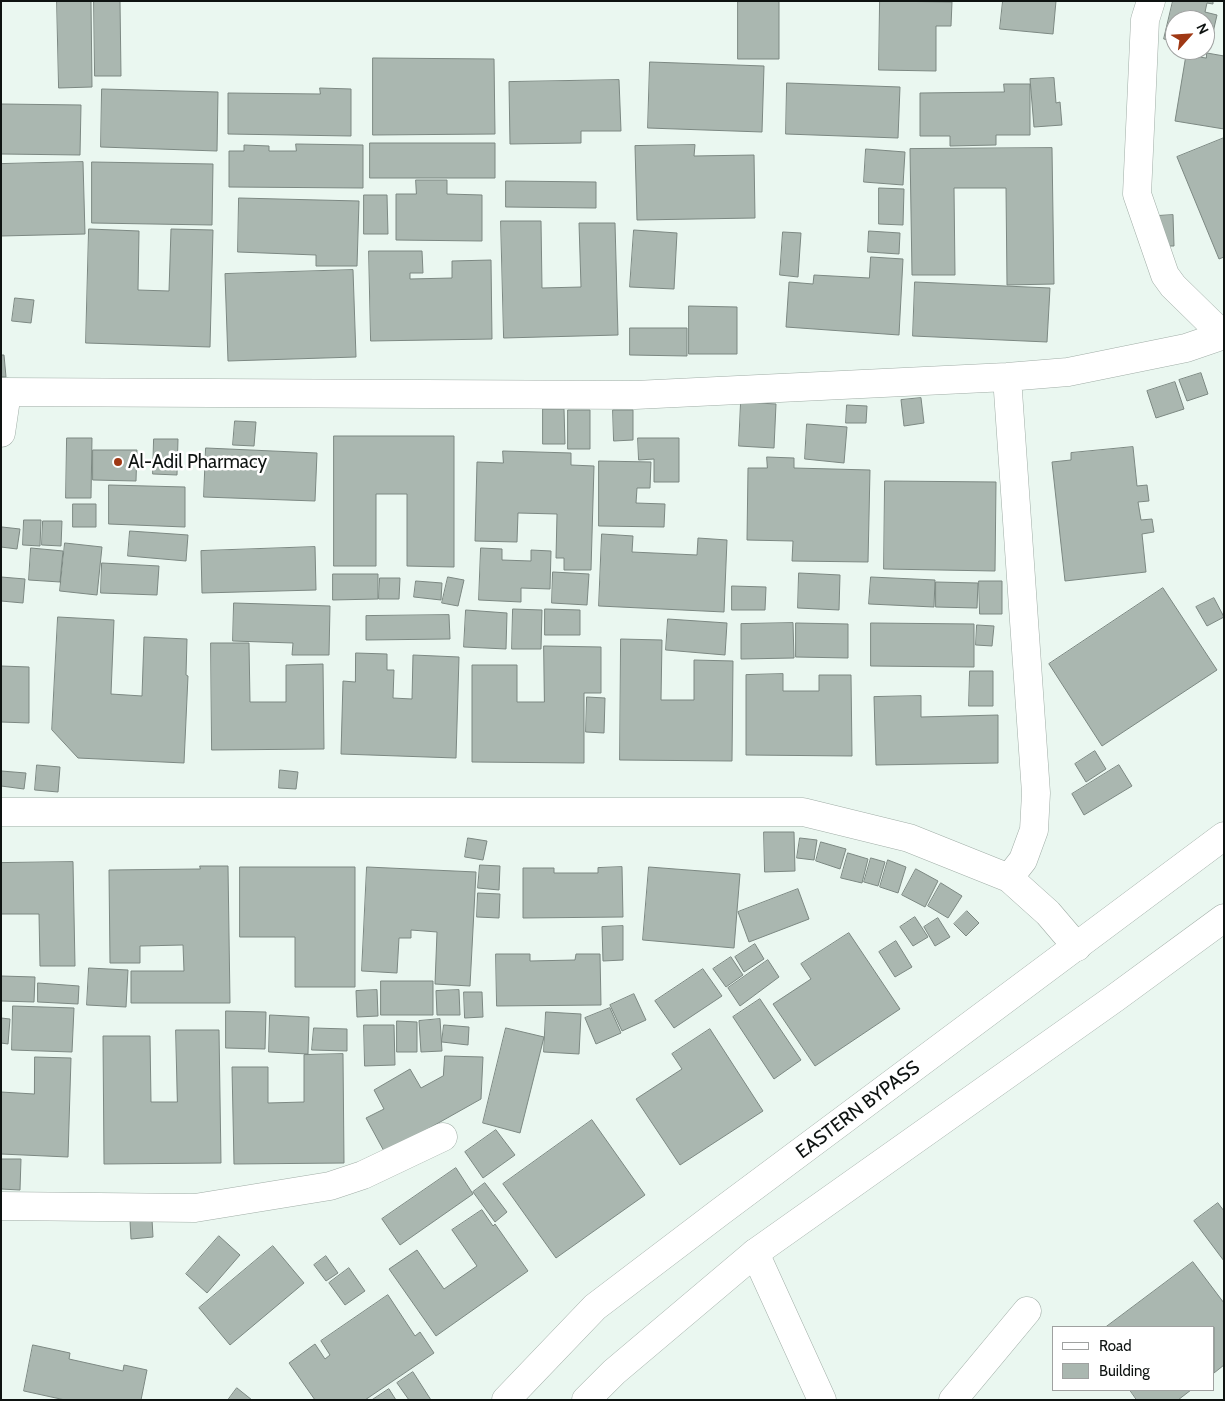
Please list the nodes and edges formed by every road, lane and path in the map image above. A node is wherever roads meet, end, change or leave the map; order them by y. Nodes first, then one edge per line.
1 (1151, 1) edge
2 (1223, 335) edge
3 (1007, 376) junction
4 (4, 392) edge
5 (1, 433) edge
6 (1, 812) edge
7 (1224, 836) edge
8 (1009, 878) junction
9 (1224, 918) edge
10 (1077, 948) junction
11 (443, 1137) dead end
12 (1, 1206) edge
13 (755, 1253) junction
14 (1027, 1311) dead end
15 (506, 1400) edge
16 (586, 1400) edge
17 (822, 1400) edge
18 (953, 1400) edge

1 - 2 main road
2 - 3 main road
3 - 4 main road
3 - 8 main road
4 - 5 main road
6 - 8 main road
7 - 10 main road, EASTERN BYPASS
8 - 10 main road
9 - 13 main road
10 - 15 main road, EASTERN BYPASS
11 - 12 main road
13 - 16 main road
13 - 17 main road
14 - 18 main road

